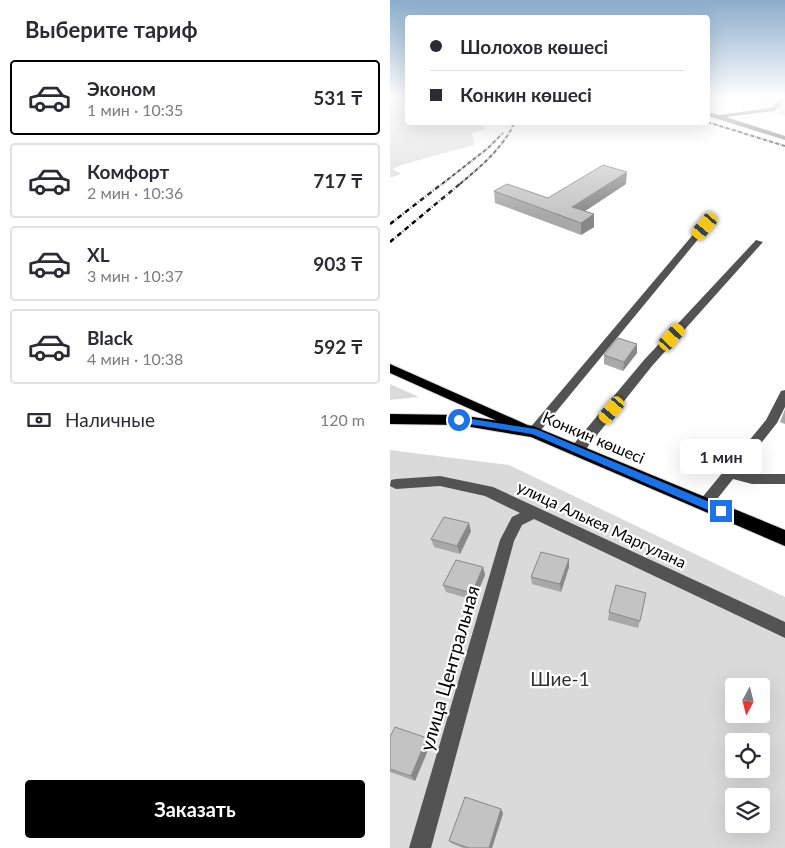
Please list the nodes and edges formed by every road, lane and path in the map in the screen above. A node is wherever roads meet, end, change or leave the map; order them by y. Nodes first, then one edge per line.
1 (705, 226) dead end
2 (758, 242) dead end
3 (390, 368) edge
4 (785, 394) edge
5 (390, 419) edge
6 (533, 432) junction
7 (578, 450) junction
8 (732, 473) junction
9 (785, 479) edge
10 (396, 484) dead end
11 (704, 504) junction
12 (535, 512) junction
13 (785, 538) edge
14 (785, 630) edge
15 (420, 848) edge

1 - 6 street
2 - 7 street
3 - 6 main road, Конкин көшесі
4 - 8 street
5 - 6 highway
6 - 7 highway, Конкин көшесі
7 - 11 highway, Конкин көшесі
8 - 9 street
8 - 11 street
10 - 12 street, улица Алькея Маргулана
11 - 13 highway, Конкин көшесі
12 - 14 street, улица Алькея Маргулана
12 - 15 street, улица Центральная

